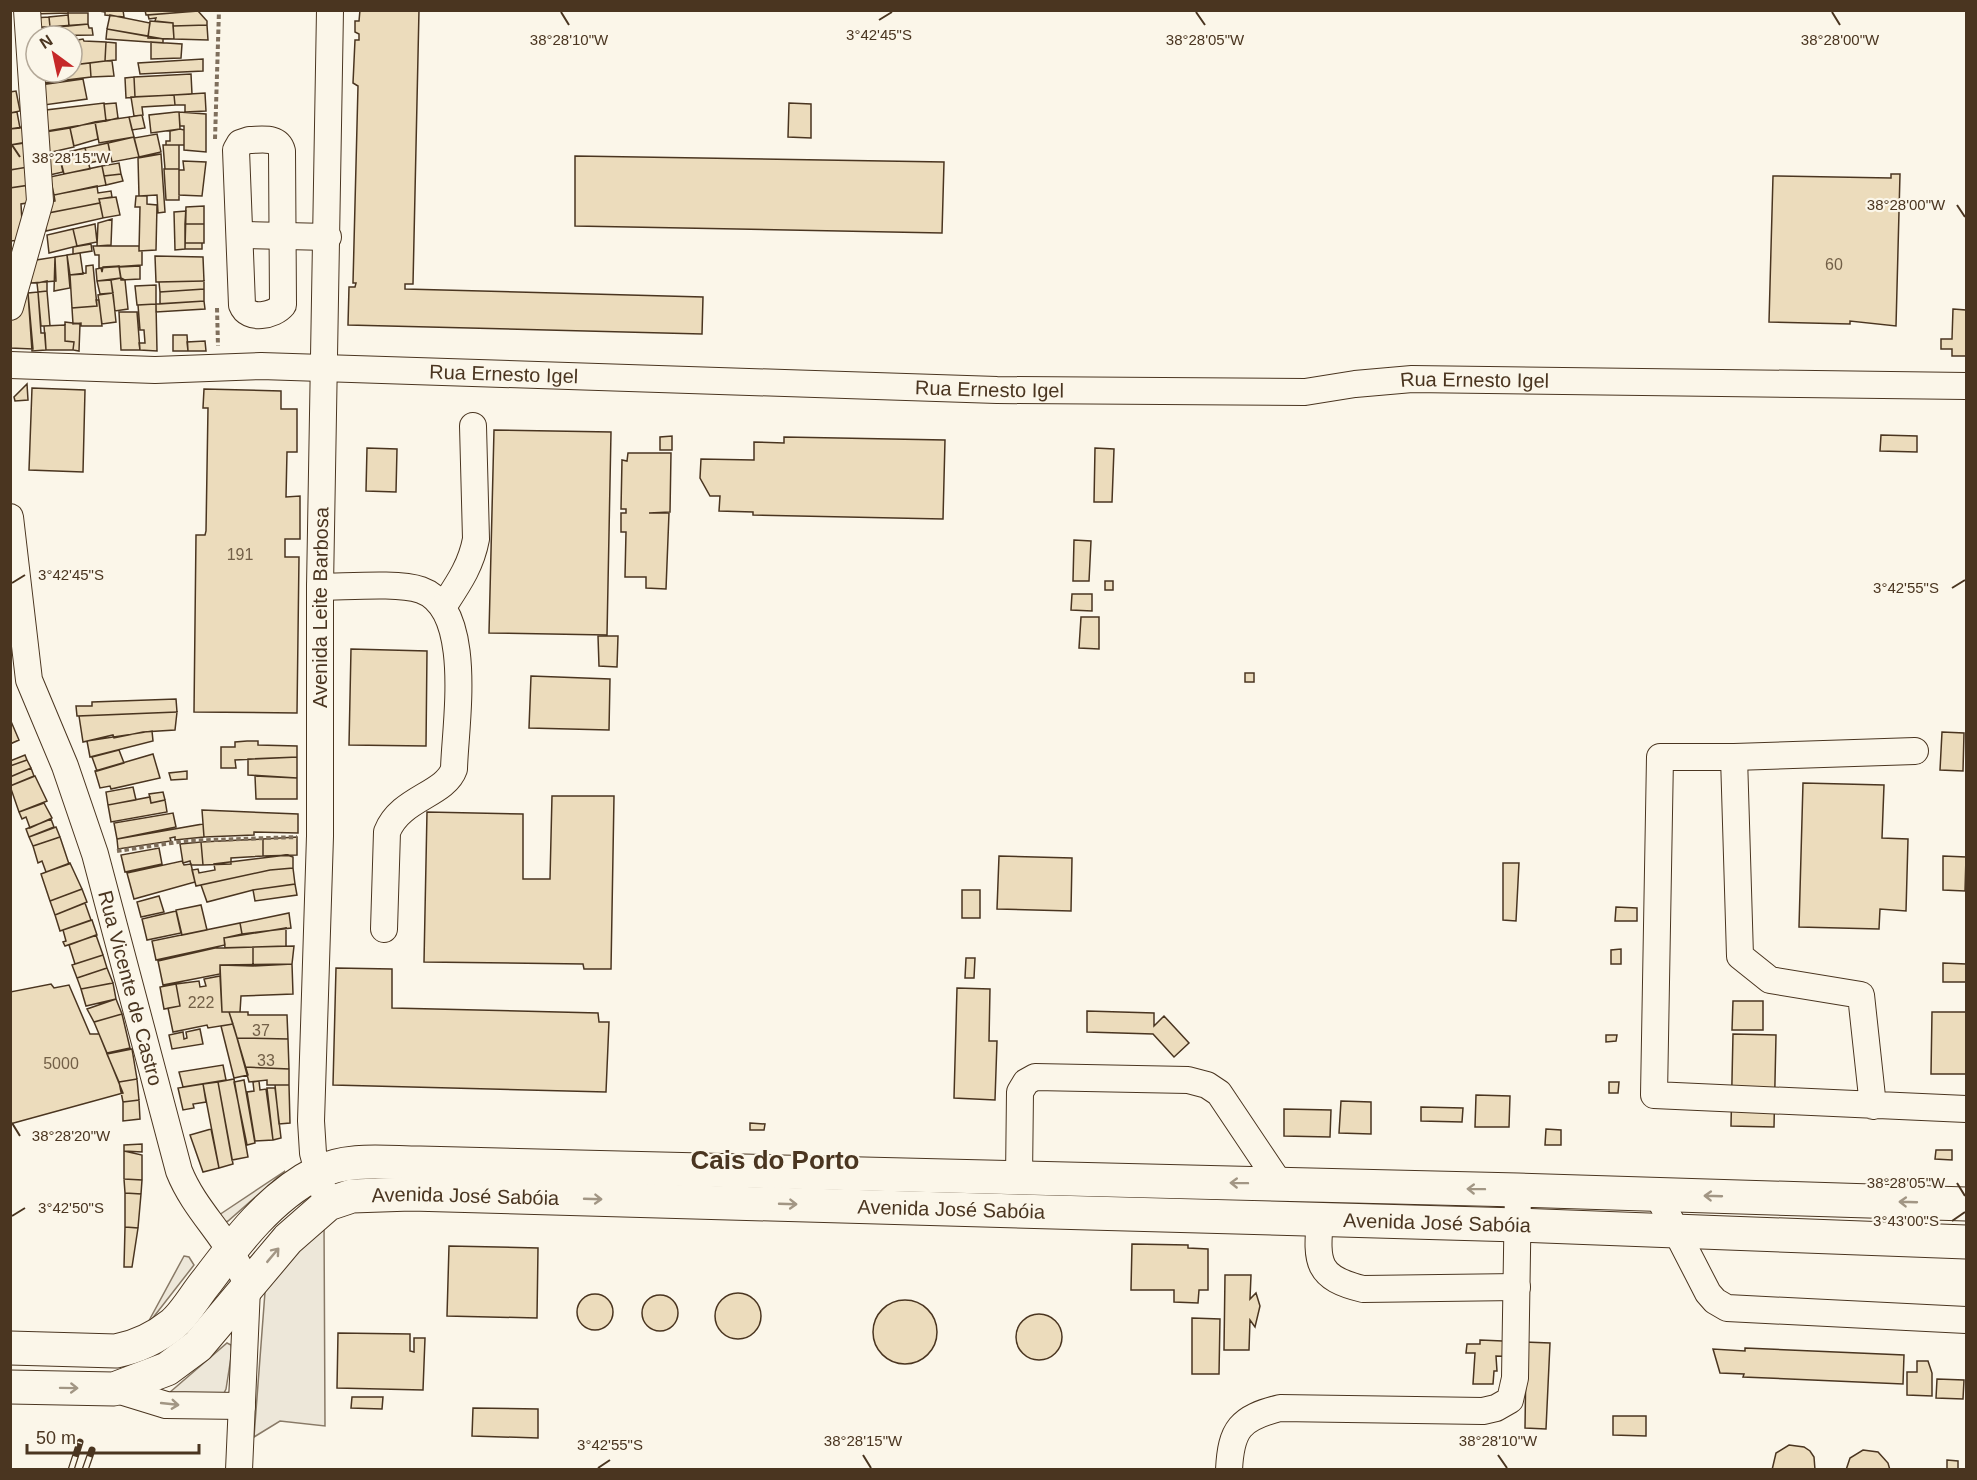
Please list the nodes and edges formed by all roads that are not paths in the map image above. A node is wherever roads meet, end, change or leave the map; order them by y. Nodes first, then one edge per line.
1 (27, 10) edge
2 (330, 10) edge
3 (240, 235) junction
4 (282, 235) junction
5 (328, 237) junction
6 (17, 252) edge
7 (10, 307) edge
8 (10, 365) edge
9 (324, 368) junction
10 (1966, 386) edge
11 (473, 426) dead end
12 (10, 517) edge
13 (320, 587) junction
14 (443, 607) junction
15 (10, 653) edge
16 (29, 680) junction
17 (1915, 751) dead end
18 (1734, 758) junction
19 (384, 929) dead end
20 (1873, 1106) junction
21 (1966, 1109) edge
22 (317, 1172) junction
23 (1019, 1178) junction
24 (1280, 1184) junction
25 (1518, 1190) junction
26 (1657, 1194) junction
27 (328, 1204) junction
28 (1966, 1204) edge
29 (1320, 1220) junction
30 (1518, 1225) junction
31 (1678, 1231) junction
32 (1966, 1242) edge
33 (231, 1248) junction
34 (1517, 1287) junction
35 (247, 1288) junction
36 (1966, 1320) edge
37 (10, 1348) edge
38 (10, 1388) edge
39 (114, 1389) junction
40 (242, 1406) junction
41 (239, 1470) edge
42 (1229, 1470) edge

1 - 6 street
2 - 5 street, Avenida Leite Barbosa
3 - 4 street
3 - 4 street
3 - 4 street
4 - 5 street
5 - 9 street, Avenida Leite Barbosa
6 - 7 street
8 - 9 street, Rua Ernesto Igel
9 - 10 street, Rua Ernesto Igel
9 - 13 street, Avenida Leite Barbosa
11 - 14 street
12 - 16 street, Rua Vicente de Castro
13 - 14 street
13 - 22 street, Avenida Leite Barbosa
14 - 19 street
15 - 16 street, Rua Vicente de Castro
16 - 33 street, Rua Vicente de Castro
17 - 18 street
18 - 20 street
18 - 20 street
20 - 21 street
22 - 23 main road, Avenida José Sabóia
22 - 27 street, Avenida Leite Barbosa
22 - 33 main road, Avenida José Sabóia
24 -> 23 main road, Avenida José Sabóia
23 - 24 street
25 -> 24 main road, Avenida José Sabóia
25 - 26 main road, Avenida José Sabóia
25 - 30 street
28 -> 26 main road, Avenida José Sabóia
26 - 31 street
27 -> 29 main road, Avenida José Sabóia
35 -> 27 main road, Avenida José Sabóia
29 - 30 main road, Avenida José Sabóia
29 - 34 street
30 - 31 main road, Avenida José Sabóia
30 - 34 street
31 - 32 main road, Avenida José Sabóia
31 - 36 street
33 - 35 street, Rua Vicente de Castro
33 - 37 main road, Avenida José Sabóia
34 - 42 street
35 - 39 main road, Avenida José Sabóia
35 - 40 street
38 -> 39 main road, Avenida José Sabóia
39 -> 40 street
40 - 41 street

